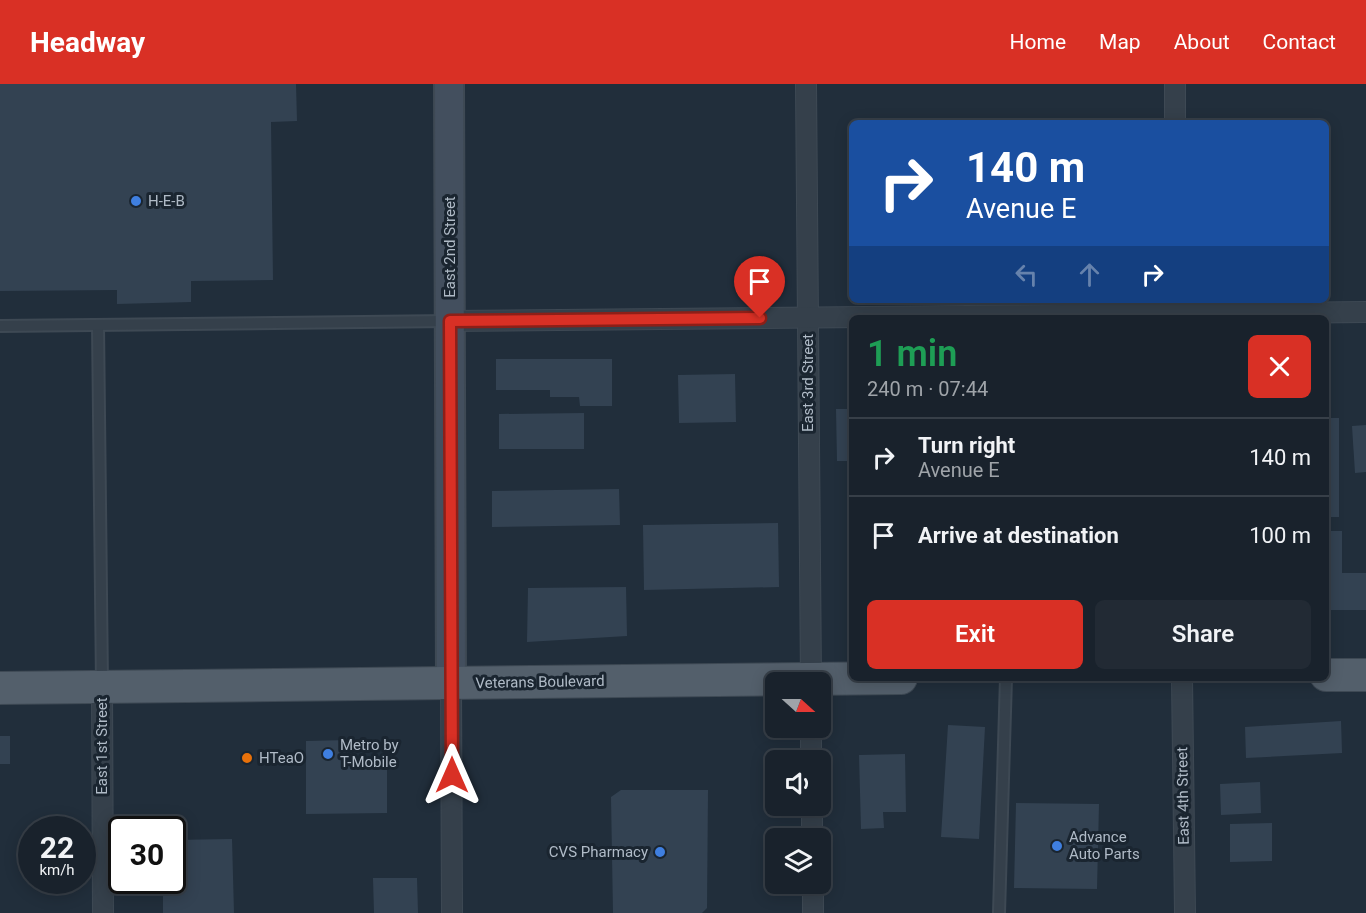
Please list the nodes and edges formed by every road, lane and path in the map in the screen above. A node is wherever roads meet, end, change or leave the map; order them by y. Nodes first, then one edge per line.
1 (449, 84) edge
2 (806, 84) edge
3 (1175, 84) edge
4 (1175, 120) edge
5 (1177, 311) edge
6 (1366, 312) edge
7 (931, 315) edge
8 (849, 316) edge
9 (808, 317) junction
10 (450, 321) junction
11 (99, 325) junction
12 (0, 326) edge
13 (811, 672) edge
14 (1329, 675) edge
15 (1366, 675) edge
16 (831, 680) edge
17 (849, 680) edge
18 (765, 681) edge
19 (1006, 681) edge
20 (1182, 681) edge
21 (451, 683) junction
22 (102, 687) junction
23 (0, 688) edge
24 (813, 894) edge
25 (103, 913) edge
26 (452, 913) edge
27 (813, 913) edge
28 (999, 913) edge
29 (1185, 913) edge

1 - 10 street, East 2nd Street
2 - 9 street, East 3rd Street
3 - 4 street
5 - 6 street
5 - 7 street
8 - 9 street
9 - 10 street
9 - 13 street, East 3rd Street
10 - 11 lane
10 - 21 street, East 2nd Street
11 - 12 lane
11 - 22 lane
14 - 15 main road
16 - 17 main road, Veterans Boulevard
18 - 21 main road, Veterans Boulevard
19 - 28 lane
20 - 29 street, East 4th Street
21 - 22 main road, Veterans Boulevard
21 - 26 street, East 2nd Street
22 - 23 main road, Veterans Boulevard
22 - 25 street, East 1st Street
24 - 27 street

